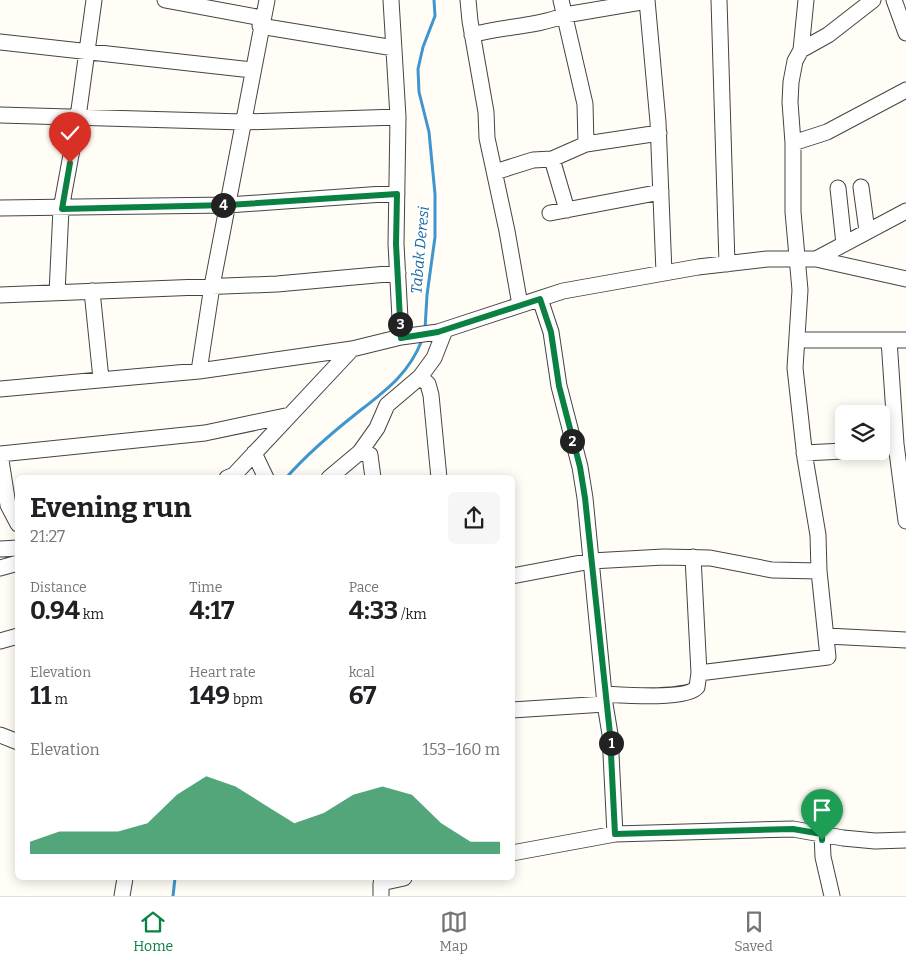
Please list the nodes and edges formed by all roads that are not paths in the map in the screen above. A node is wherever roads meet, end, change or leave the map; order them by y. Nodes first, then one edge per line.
1 (94, 0) edge
2 (165, 0) edge
3 (267, 0) edge
4 (391, 0) edge
5 (468, 0) edge
6 (561, 0) edge
7 (647, 0) edge
8 (719, 0) edge
9 (806, 0) edge
10 (873, 0) edge
11 (894, 0) edge
12 (565, 16) junction
13 (261, 22) junction
14 (906, 33) edge
15 (472, 35) junction
16 (0, 42) edge
17 (394, 48) junction
18 (801, 50) junction
19 (86, 52) junction
20 (252, 70) junction
21 (906, 90) edge
22 (0, 115) edge
23 (78, 117) junction
24 (398, 117) junction
25 (243, 122) junction
26 (659, 133) junction
27 (793, 143) junction
28 (586, 144) junction
29 (552, 159) junction
30 (495, 172) junction
31 (861, 187) dead end
32 (838, 188) dead end
33 (661, 192) junction
34 (397, 194) junction
35 (228, 205) junction
36 (0, 208) edge
37 (62, 209) junction
38 (567, 210) junction
39 (906, 212) edge
40 (550, 213) dead end
41 (867, 231) junction
42 (844, 244) junction
43 (798, 259) junction
44 (816, 260) junction
45 (727, 264) junction
46 (398, 273) junction
47 (664, 273) junction
48 (906, 279) edge
49 (212, 286) junction
50 (92, 291) junction
51 (57, 293) junction
52 (0, 295) edge
53 (540, 299) junction
54 (520, 305) junction
55 (442, 331) junction
56 (405, 337) junction
57 (798, 340) junction
58 (889, 340) junction
59 (906, 340) edge
60 (352, 350) junction
61 (199, 371) junction
62 (420, 377) junction
63 (101, 380) junction
64 (0, 389) edge
65 (889, 405) edge
66 (290, 415) junction
67 (890, 449) edge
68 (835, 451) edge
69 (360, 452) junction
70 (804, 452) junction
71 (254, 453) junction
72 (0, 454) edge
73 (232, 475) edge
74 (265, 475) edge
75 (333, 475) edge
76 (373, 475) edge
77 (440, 475) edge
78 (15, 518) edge
79 (906, 521) edge
80 (15, 548) edge
81 (0, 549) edge
82 (693, 557) junction
83 (591, 561) junction
84 (15, 564) edge
85 (0, 568) edge
86 (819, 571) junction
87 (515, 575) edge
88 (826, 636) junction
89 (15, 637) edge
90 (906, 640) edge
91 (0, 641) edge
92 (699, 673) junction
93 (605, 699) junction
94 (515, 710) edge
95 (0, 735) edge
96 (15, 741) edge
97 (615, 834) junction
98 (822, 834) junction
99 (906, 840) edge
100 (515, 852) edge
101 (125, 880) edge
102 (395, 880) edge
103 (122, 896) edge
104 (381, 896) edge
105 (832, 896) edge

1 - 19 street
2 - 13 street
3 - 13 street
4 - 17 street
5 - 15 street
6 - 12 street
7 - 12 street
7 - 26 street
8 - 45 street
9 - 18 street
10 - 18 street
11 - 14 street
12 - 15 street
12 - 28 street
13 - 17 street
13 - 20 street
15 - 30 street
16 - 19 street
17 - 24 street
18 - 27 street
19 - 20 street
19 - 23 street
20 - 25 street
21 - 27 street
22 - 23 street
23 - 25 street
23 - 37 street
24 - 25 street
24 - 34 street
25 - 35 street
26 - 28 street
26 - 33 street
27 - 43 street
28 - 29 street
29 - 30 street
29 - 38 street
30 - 54 street
31 - 41 street
32 - 42 street
33 - 38 street
33 - 47 street
34 - 35 street
34 - 46 street
35 - 37 street
35 - 49 street
36 - 37 street
37 - 51 street
38 - 40 street
39 - 41 street
41 - 42 street
42 - 44 street
43 - 44 street
43 - 45 street
43 - 57 street
44 - 48 street
45 - 47 street
46 - 49 street
46 - 56 street
47 - 53 street
49 - 50 street
49 - 61 street
50 - 51 street
50 - 63 street
51 - 52 street
53 - 54 street
53 - 83 street
54 - 55 street
55 - 56 street
55 - 62 street
56 - 60 street
57 - 58 street
57 - 70 street
58 - 59 street
58 - 65 street
60 - 61 street
60 - 66 street
61 - 63 street
62 - 69 street
62 - 77 street
63 - 64 street
66 - 71 street
66 - 72 street
67 - 79 street
68 - 70 street
69 - 75 street
69 - 76 street
70 - 86 street
71 - 73 street
71 - 74 street
72 - 78 street
80 - 81 street
82 - 83 street
82 - 86 street
82 - 92 street
83 - 87 street
83 - 93 street
84 - 85 street
86 - 88 street
88 - 90 street
88 - 92 street
89 - 91 street
92 - 93 street
93 - 94 street
93 - 97 street
95 - 96 street
97 - 98 street
97 - 100 street
98 - 99 street
98 - 105 street
101 - 103 street
102 - 104 street

